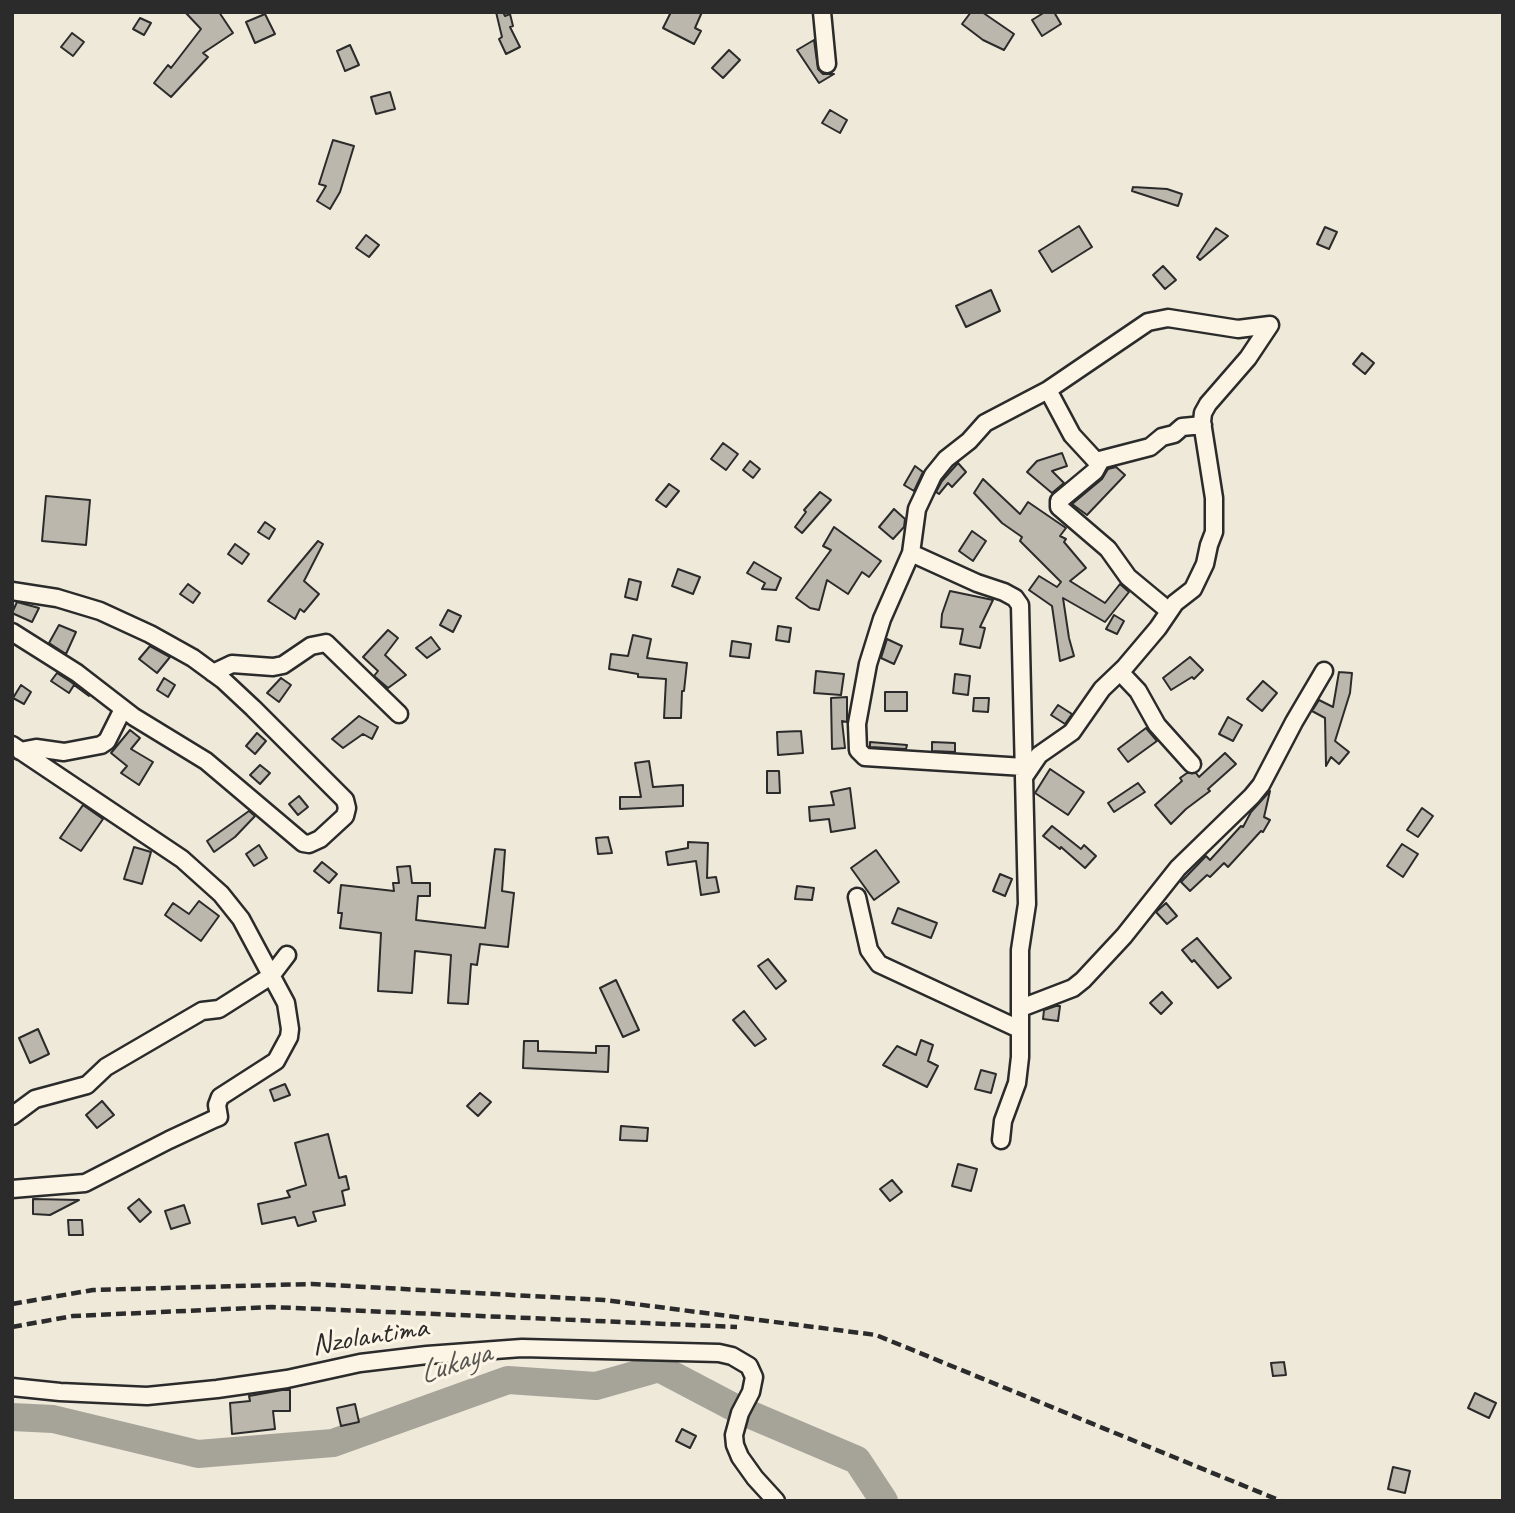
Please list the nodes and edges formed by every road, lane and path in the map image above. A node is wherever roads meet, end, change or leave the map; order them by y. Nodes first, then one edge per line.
1 (822, 12) edge
2 (827, 64) dead end
3 (1048, 390) junction
4 (1203, 425) junction
5 (1101, 460) junction
6 (911, 553) junction
7 (12, 591) edge
8 (1168, 611) junction
9 (12, 632) edge
10 (1324, 671) dead end
11 (1120, 672) junction
12 (213, 673) junction
13 (122, 709) junction
14 (399, 714) dead end
15 (16, 748) edge
16 (1192, 764) dead end
17 (1024, 772) junction
18 (857, 897) dead end
19 (288, 956) dead end
20 (271, 976) junction
21 (1021, 1008) junction
22 (1019, 1029) junction
23 (12, 1116) edge
24 (1001, 1140) dead end
25 (12, 1189) edge
26 (12, 1387) edge
27 (776, 1501) edge

1 - 2 street
3 - 4 street
3 - 5 street
3 - 6 street
4 - 5 street
4 - 8 street
5 - 8 street
6 - 17 street
6 - 17 street
7 - 12 street
8 - 11 street
9 - 13 street
10 - 21 street
11 - 16 street
11 - 17 street
12 - 13 street
12 - 14 street
13 - 15 street
15 - 20 street
17 - 21 street
18 - 22 street
19 - 20 street
20 - 23 street
20 - 25 street
21 - 22 street
22 - 24 street
26 - 27 street, Nzolantima

